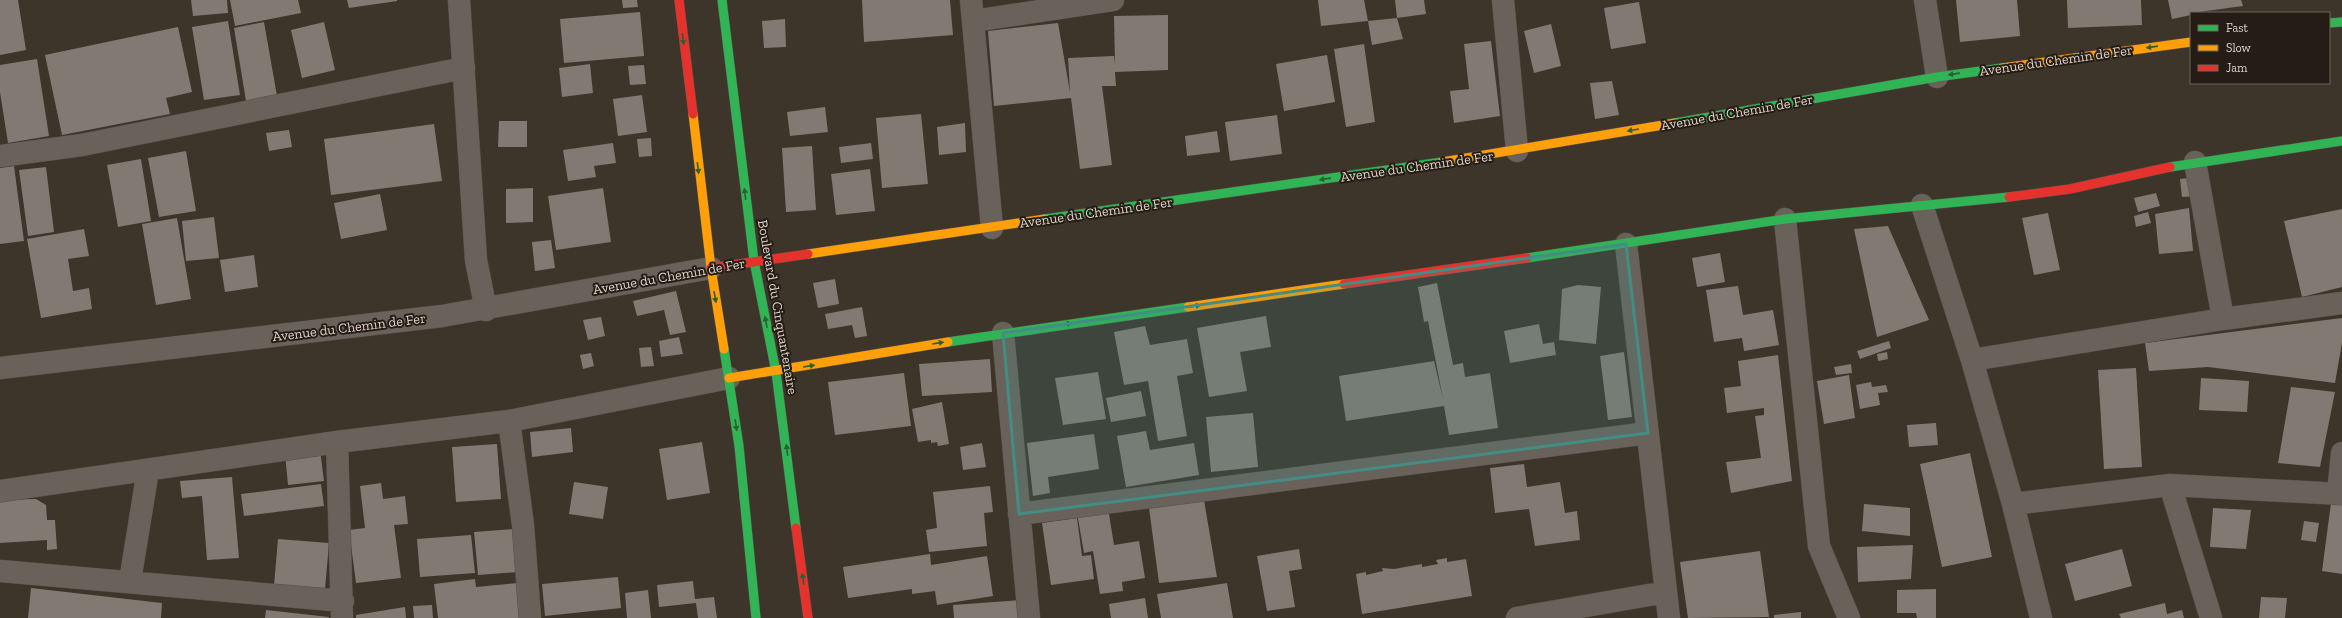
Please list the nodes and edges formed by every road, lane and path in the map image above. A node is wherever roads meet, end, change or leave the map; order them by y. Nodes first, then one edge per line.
1 (459, 0) edge
2 (679, 0) edge
3 (722, 0) edge
4 (1113, 0) edge
5 (1503, 0) edge
6 (1925, 0) edge
7 (972, 10) edge
8 (2342, 22) edge
9 (2330, 23) edge
10 (2190, 42) edge
11 (464, 68) junction
12 (1937, 77) junction
13 (2342, 141) edge
14 (1517, 151) junction
15 (0, 156) edge
16 (2195, 162) junction
17 (1922, 205) junction
18 (1785, 219) junction
19 (992, 228) junction
20 (1626, 244) junction
21 (754, 261) junction
22 (710, 268) junction
23 (2342, 302) edge
24 (486, 310) junction
25 (2223, 319) junction
26 (1003, 333) junction
27 (1972, 360) junction
28 (0, 368) edge
29 (776, 372) junction
30 (729, 378) junction
31 (509, 421) junction
32 (1648, 433) junction
33 (337, 442) junction
34 (2342, 453) edge
35 (148, 470) junction
36 (2170, 486) junction
37 (0, 491) edge
38 (2340, 493) edge
39 (2013, 504) junction
40 (1019, 514) junction
41 (0, 571) edge
42 (130, 581) junction
43 (1666, 592) junction
44 (342, 610) edge
45 (530, 618) edge
46 (756, 618) edge
47 (808, 618) edge
48 (1029, 618) edge
49 (1517, 618) edge
50 (1669, 618) edge
51 (1849, 618) edge
52 (2041, 618) edge
53 (2211, 618) edge

1 - 11 street
2 -> 22 street
21 -> 3 street, Boulevard du Cinquantenaire
4 - 7 street
5 - 14 street
6 - 12 street
7 - 19 street
8 - 9 street
10 -> 12 street, Avenue du Chemin de Fer
11 - 15 street
11 - 24 street
12 -> 14 street, Avenue du Chemin de Fer
13 - 16 street
14 -> 19 street, Avenue du Chemin de Fer
16 - 17 street
16 - 25 street
17 - 18 street
17 - 27 street
18 - 20 street
18 - 51 street
19 - 21 street, Avenue du Chemin de Fer
26 -> 20 street
20 - 32 street
21 - 22 street, Avenue du Chemin de Fer
29 -> 21 street, Boulevard du Cinquantenaire
22 - 24 street, Avenue du Chemin de Fer
22 -> 30 street
23 - 25 street
24 - 28 street, Avenue du Chemin de Fer
25 - 27 street
29 -> 26 street
26 - 40 street
27 - 39 street
29 - 30 street
47 -> 29 street, Boulevard du Cinquantenaire
30 - 31 street
30 -> 46 street
31 - 33 street
31 - 45 street
32 - 40 street
32 - 43 street
33 - 35 street
33 - 44 street
34 - 38 street
35 - 37 street
35 - 42 street
36 - 38 street
36 - 39 street
36 - 53 street
39 - 52 street
40 - 48 street
41 - 42 street
42 - 44 street
43 - 49 street
43 - 50 street

